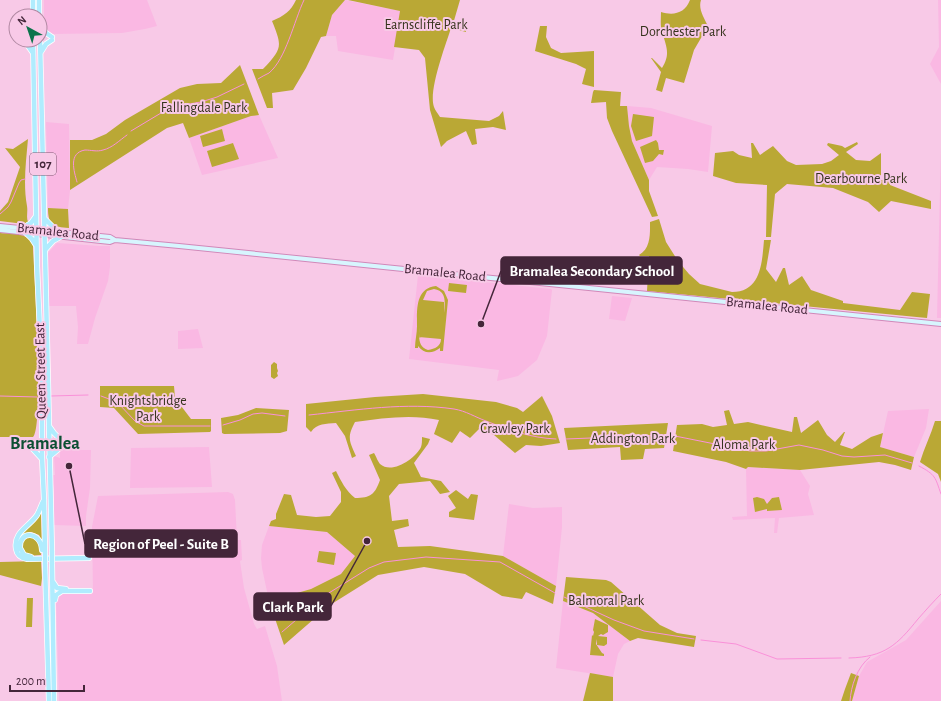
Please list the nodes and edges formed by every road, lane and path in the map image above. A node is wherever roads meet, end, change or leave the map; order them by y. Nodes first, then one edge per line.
1 (48, 36) edge
2 (48, 42) edge
3 (30, 48) edge
4 (33, 48) edge
5 (40, 48) edge
6 (44, 48) edge
7 (40, 54) junction
8 (34, 57) junction
9 (36, 216) junction
10 (44, 218) junction
11 (0, 226) edge
12 (23, 228) junction
13 (0, 230) edge
14 (57, 231) junction
15 (37, 232) junction
16 (44, 232) junction
17 (26, 233) junction
18 (62, 236) junction
19 (115, 240) junction
20 (37, 247) junction
21 (45, 250) junction
22 (941, 324) edge
23 (49, 426) junction
24 (61, 440) dead end
25 (30, 446) dead end
26 (61, 447) dead end
27 (49, 457) junction
28 (42, 460) junction
29 (44, 500) junction
30 (45, 553) junction
31 (52, 570) junction
32 (53, 623) junction
33 (49, 701) edge
34 (54, 701) edge

1 - 2 main road
3 - 8 main road
4 - 8 main road, Queen Street East / 107
5 - 7 main road, Queen Street East / 107
6 - 7 main road
7 - 10 main road, Queen Street East / 107
8 - 9 main road, Queen Street East / 107
9 - 12 main road
9 - 15 main road, Queen Street East / 107
10 - 14 main road
10 - 16 main road, Queen Street East / 107
11 - 12 main road, Bramalea Road
12 - 15 main road, Bramalea Road
13 - 17 main road, Bramalea Road
14 - 16 main road, Bramalea Road
14 - 19 main road, Bramalea Road
15 - 16 main road, Bramalea Road
15 - 17 main road, Bramalea Road
15 - 20 main road, Queen Street East / 107
16 - 18 main road, Bramalea Road
16 - 21 main road, Queen Street East / 107
17 - 20 main road
18 - 19 main road, Bramalea Road
18 - 21 main road
19 - 22 main road, Bramalea Road
20 - 28 main road, Queen Street East / 107
21 - 23 main road, Queen Street East / 107
23 - 24 main road
23 - 27 main road, Queen Street East / 107
25 - 28 main road
26 - 27 main road
27 - 31 main road, Queen Street East / 107, bridge
28 - 29 main road, Queen Street East / 107
29 - 30 main road, Queen Street East / 107
29 - 30 main road
30 - 33 main road, Queen Street East / 107, bridge
31 - 32 main road, Queen Street East / 107
31 - 32 main road
32 - 34 main road, Queen Street East / 107

